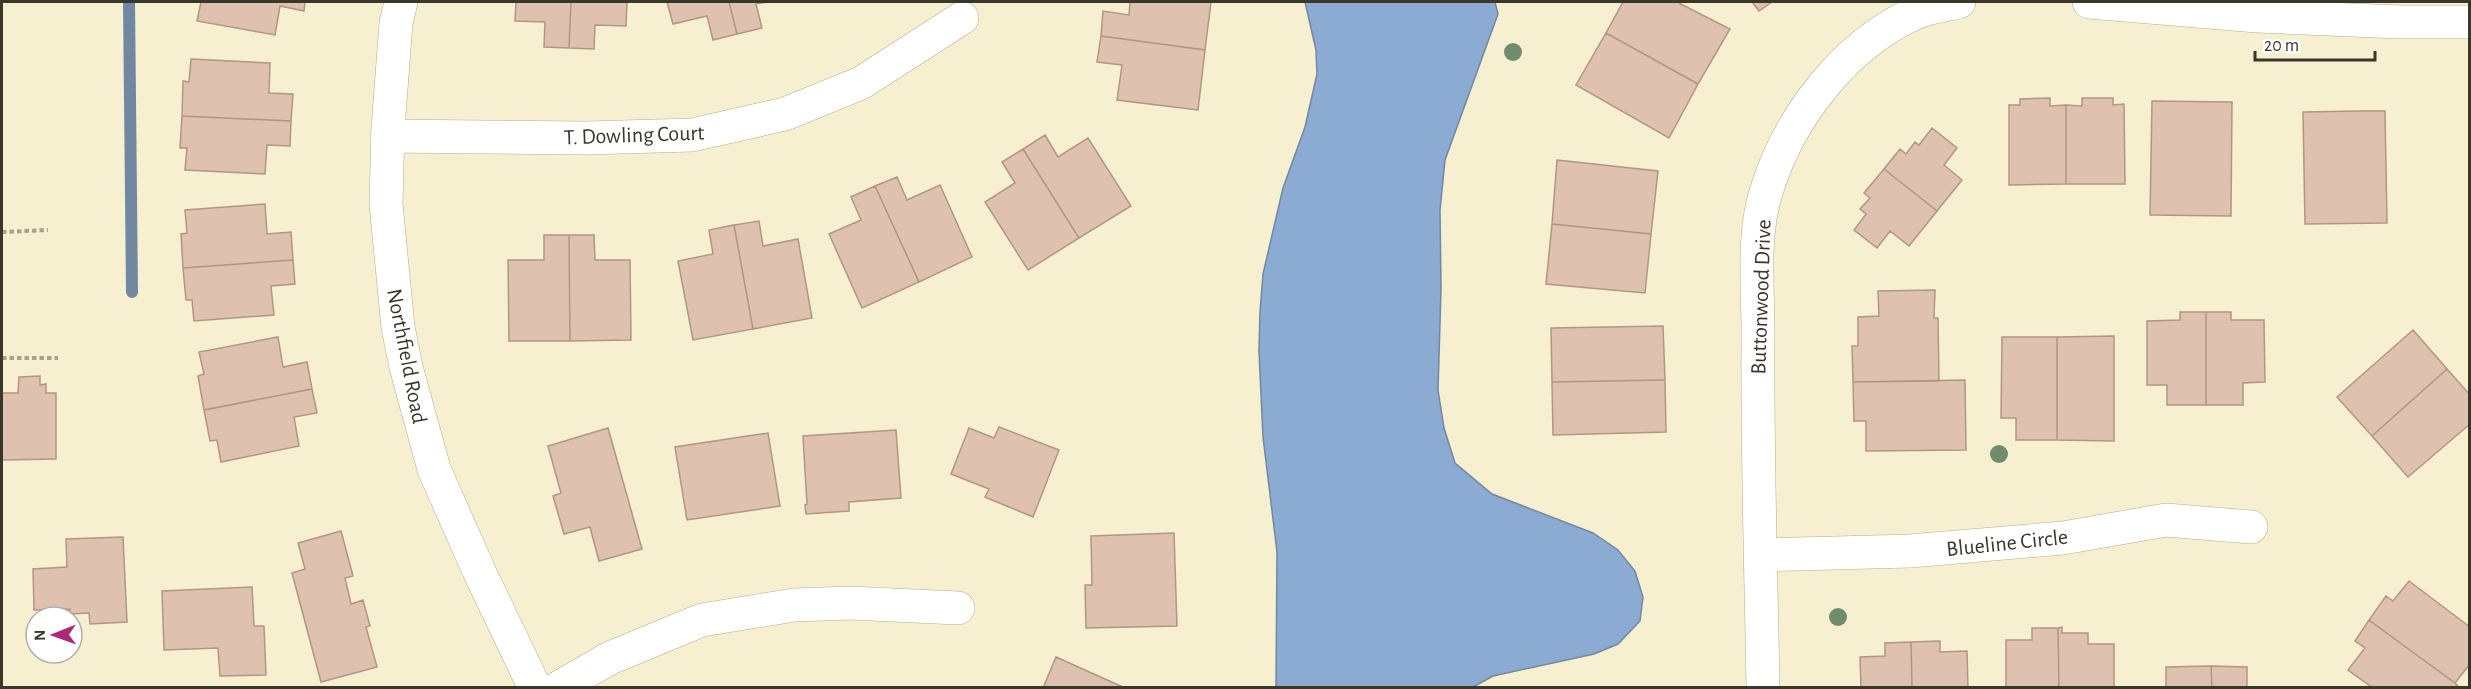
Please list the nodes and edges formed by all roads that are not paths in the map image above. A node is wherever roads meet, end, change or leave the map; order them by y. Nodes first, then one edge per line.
1 (401, 2) edge
2 (1959, 2) edge
3 (2090, 2) edge
4 (962, 18) dead end
5 (2469, 22) edge
6 (387, 136) junction
7 (2252, 527) dead end
8 (1761, 555) junction
9 (958, 608) dead end
10 (535, 687) edge
11 (558, 687) edge
12 (1763, 687) edge

1 - 6 street, Northfield Road
2 - 8 street, Buttonwood Drive
3 - 5 street
4 - 6 street, T. Dowling Court
6 - 10 street, Northfield Road
7 - 8 street, Blueline Circle
8 - 12 street, Buttonwood Drive
9 - 11 street

